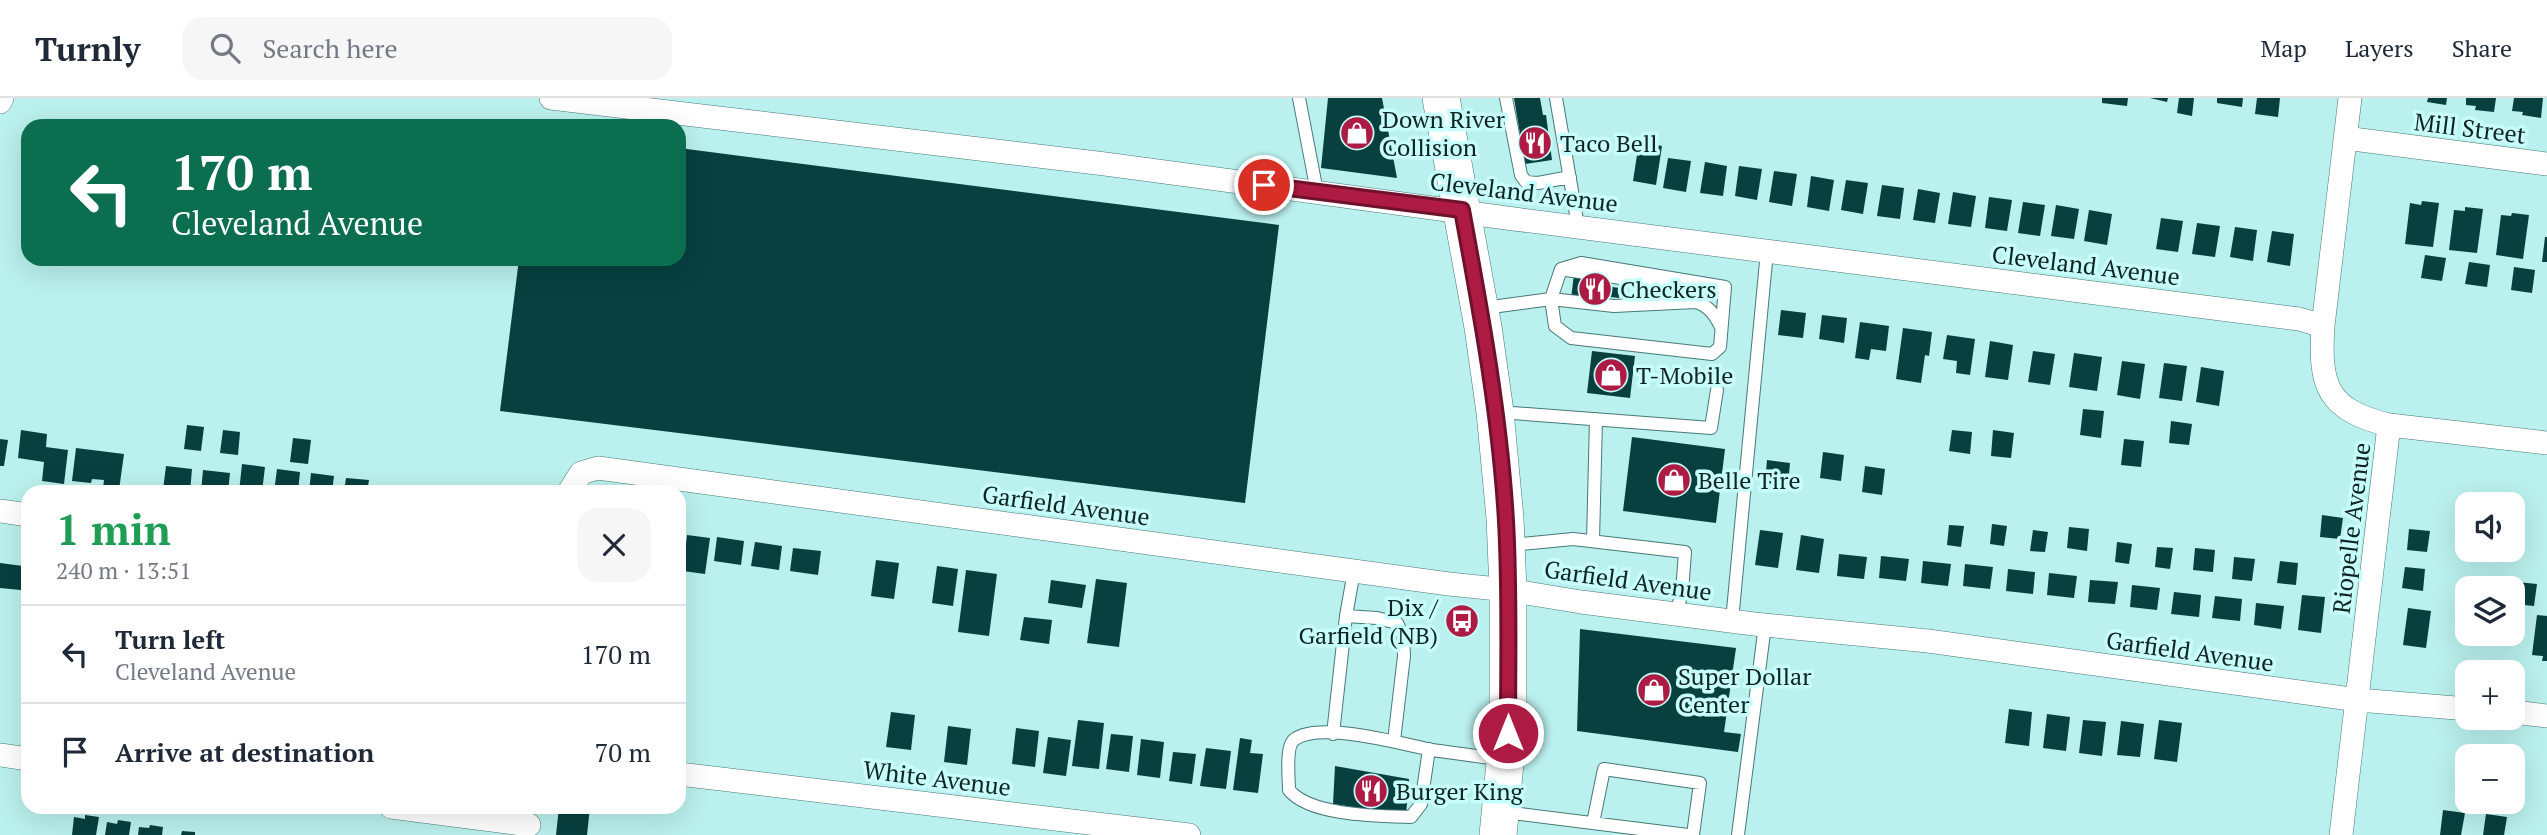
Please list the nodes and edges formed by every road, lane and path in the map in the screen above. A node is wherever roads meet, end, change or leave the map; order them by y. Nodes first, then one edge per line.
1 (551, 98) edge
2 (1299, 98) edge
3 (1441, 98) edge
4 (1506, 98) edge
5 (1556, 98) edge
6 (2350, 98) edge
7 (616, 102) edge
8 (2345, 138) junction
9 (2547, 164) edge
10 (1570, 177) junction
11 (1317, 192) junction
12 (1462, 210) junction
13 (1578, 226) junction
14 (1767, 251) junction
15 (1551, 299) junction
16 (1480, 309) junction
17 (2323, 326) junction
18 (1723, 330) junction
19 (1717, 390) dead end
20 (1495, 412) junction
21 (1596, 419) junction
22 (2389, 425) junction
23 (2547, 443) edge
24 (573, 485) edge
25 (0, 512) edge
26 (21, 514) edge
27 (1593, 541) junction
28 (1507, 546) junction
29 (1354, 571) junction
30 (1508, 590) junction
31 (1676, 614) junction
32 (1346, 616) junction
33 (1732, 621) junction
34 (1765, 625) junction
35 (2358, 700) junction
36 (2455, 708) edge
37 (2525, 713) edge
38 (2547, 716) edge
39 (1333, 734) junction
40 (1394, 741) junction
41 (1429, 749) junction
42 (0, 755) edge
43 (21, 758) edge
44 (1505, 760) junction
45 (686, 775) edge
46 (455, 814) edge
47 (529, 822) edge
48 (1499, 823) edge
49 (1593, 823) junction
50 (1189, 835) edge
51 (1688, 835) edge
52 (1693, 835) edge
53 (1738, 835) edge
54 (2341, 835) edge

1 - 7 street, Cleveland Avenue
2 - 11 lane
3 - 12 main road
4 - 10 lane
5 - 10 lane
6 - 8 street, Riopelle Avenue
7 - 11 street, Cleveland Avenue
8 - 9 street, Mill Street
8 - 17 street, Riopelle Avenue
10 - 13 lane
11 - 12 street, Cleveland Avenue
12 - 13 street, Cleveland Avenue
12 - 16 main road
13 - 14 street, Cleveland Avenue
14 - 17 street, Cleveland Avenue
14 - 33 lane
15 - 16 lane
15 - 18 lane
15 - 18 lane
15 - 18 lane
16 - 20 main road
17 - 22 street, Riopelle Avenue
19 - 21 lane
20 - 21 lane
20 - 28 main road
21 - 27 lane
22 - 23 street
22 - 35 street, Riopelle Avenue
24 - 29 street, Garfield Avenue
25 - 26 street
27 - 28 lane
27 - 31 lane
28 - 30 main road
29 - 30 street, Garfield Avenue
29 - 32 lane
30 - 31 street, Garfield Avenue
30 - 44 main road
31 - 33 street, Garfield Avenue
32 - 39 lane
32 - 40 lane
33 - 34 street, Garfield Avenue
34 - 35 street, Garfield Avenue
34 - 53 lane
35 - 36 street, Garfield Avenue
35 - 54 street, Riopelle Avenue
37 - 38 street
39 - 40 lane
39 - 41 lane
40 - 41 lane
41 - 44 lane
42 - 43 street
44 - 48 main road
45 - 50 street, White Avenue
46 - 47 street
48 - 49 lane
49 - 51 lane
49 - 52 lane

